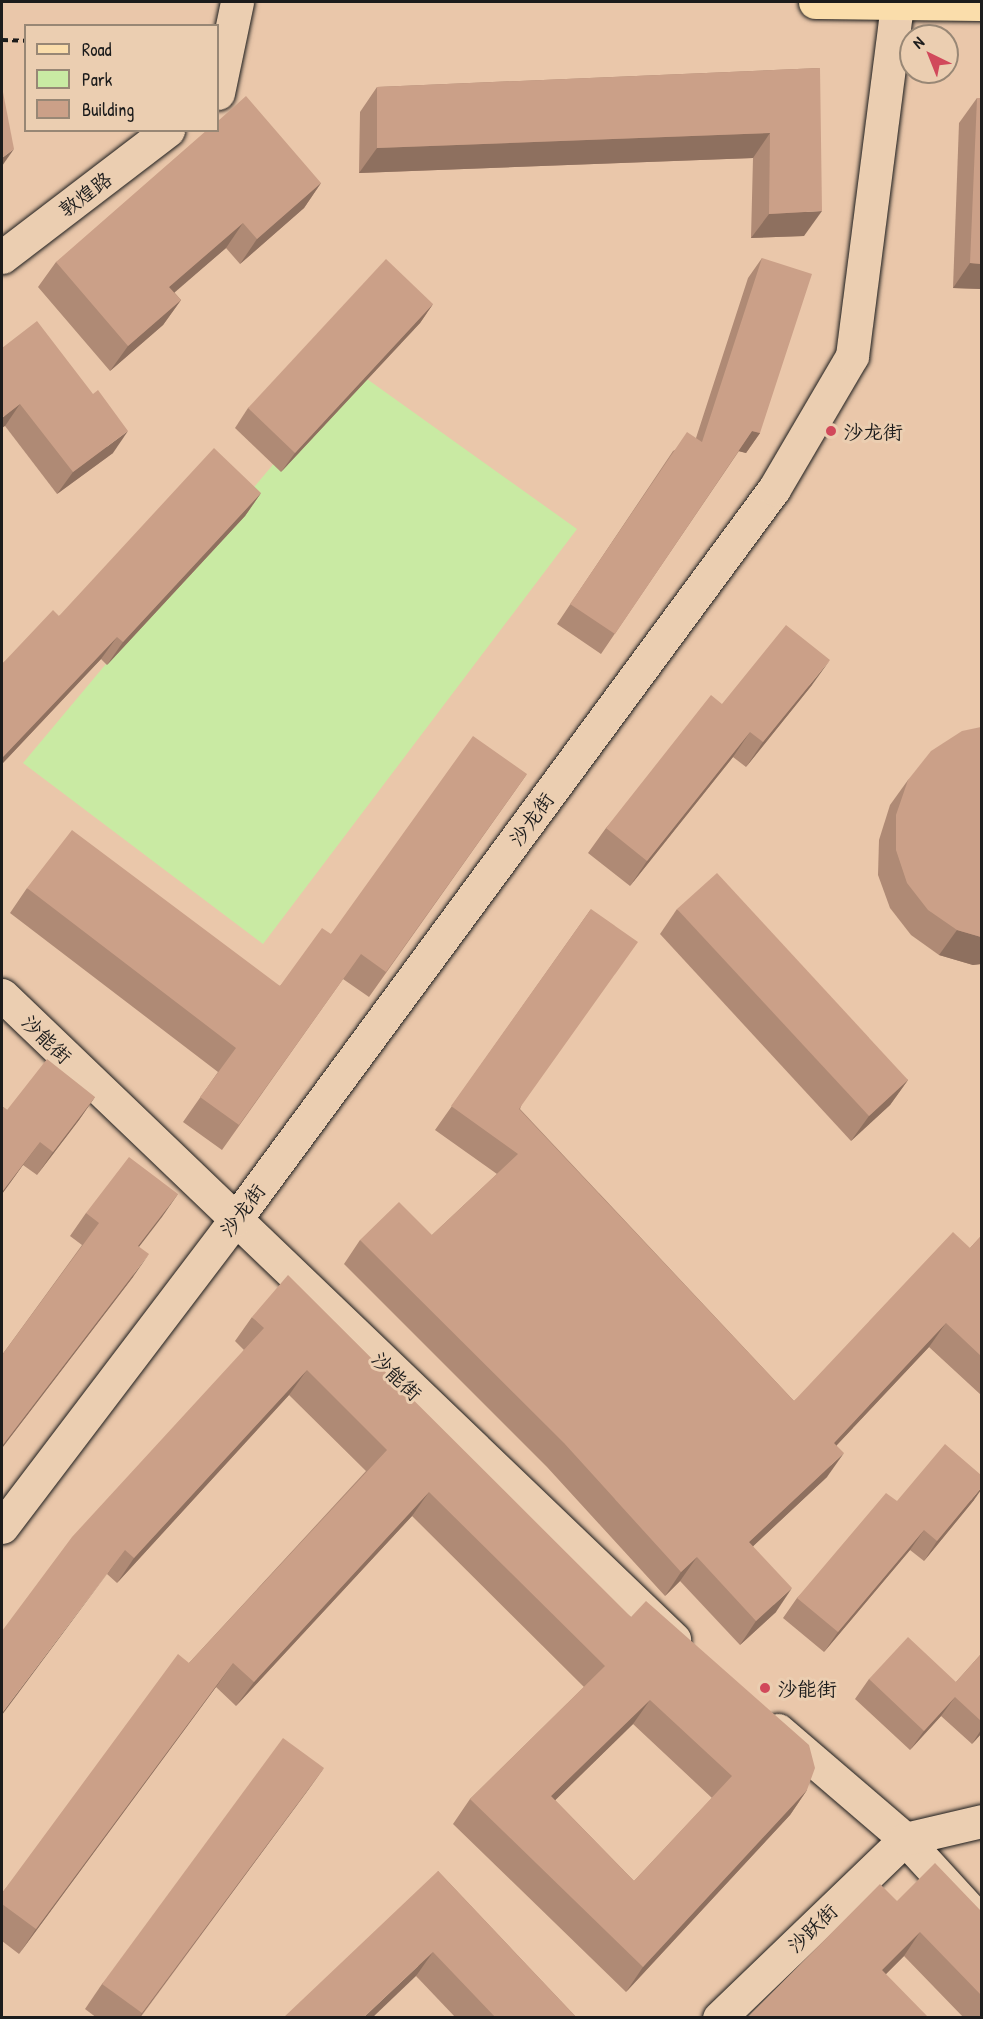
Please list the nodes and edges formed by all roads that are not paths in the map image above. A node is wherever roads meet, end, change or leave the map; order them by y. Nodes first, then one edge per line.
1 (237, 2) edge
2 (815, 2) edge
3 (897, 3) junction
4 (981, 4) edge
5 (219, 88) edge
6 (165, 132) edge
7 (2, 257) edge
8 (2, 995) edge
9 (235, 1220) junction
10 (2, 1527) edge
11 (697, 1659) edge
12 (751, 1706) edge
13 (981, 1821) edge
14 (905, 1839) junction
15 (981, 1923) edge
16 (719, 2018) edge

1 - 5 street
2 - 3 main road
3 - 4 main road
3 - 9 street, 沙龙街
6 - 7 street, 敦煌路
8 - 9 street, 沙能街
9 - 10 street, 沙龙街
9 - 11 street, 沙能街
12 - 14 street
13 - 14 street
14 - 15 street
14 - 16 street, 沙跃街

